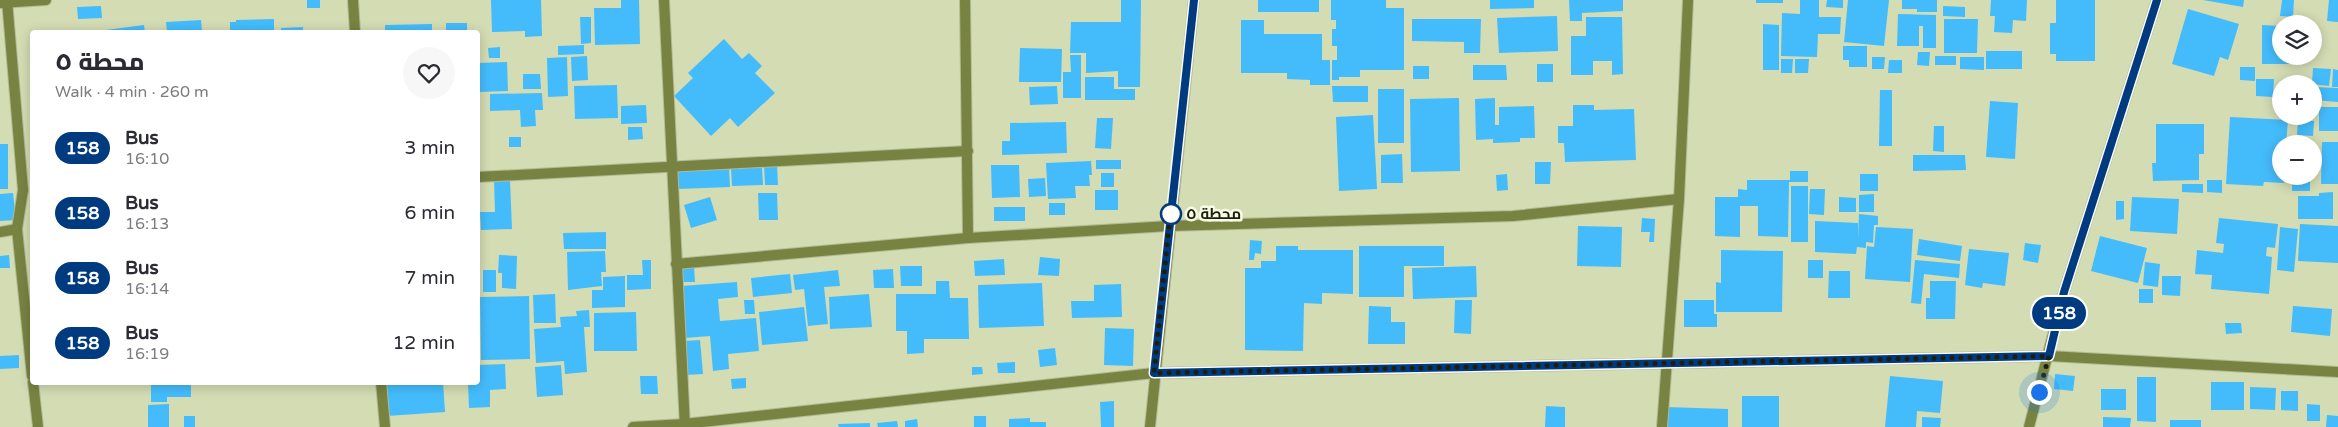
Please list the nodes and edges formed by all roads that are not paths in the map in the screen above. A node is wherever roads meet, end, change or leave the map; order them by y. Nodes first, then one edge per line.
1 (46, 0) edge
2 (353, 0) edge
3 (664, 0) edge
4 (964, 0) edge
5 (1194, 0) edge
6 (1688, 0) edge
7 (2157, 0) edge
8 (5, 2) edge
9 (355, 30) edge
10 (968, 151) junction
11 (672, 167) junction
12 (480, 177) edge
13 (28, 190) edge
14 (1680, 199) junction
15 (1169, 226) junction
16 (17, 229) junction
17 (0, 232) edge
18 (968, 238) junction
19 (676, 264) junction
20 (30, 356) edge
21 (2049, 356) junction
22 (1668, 364) junction
23 (2338, 372) edge
24 (1154, 373) junction
25 (33, 385) edge
26 (381, 385) edge
27 (684, 426) edge
28 (38, 427) edge
29 (385, 427) edge
30 (633, 427) edge
31 (1150, 427) edge
32 (1662, 427) edge
33 (2029, 427) edge

1 - 8 street
2 - 9 street
3 - 11 street
4 - 10 street
5 - 15 street
6 - 14 street
7 - 21 street
8 - 13 street
10 - 11 street
10 - 18 street
11 - 12 street
11 - 19 street
13 - 16 street
14 - 15 street
14 - 22 street
15 - 18 street
15 - 24 street
16 - 17 street
16 - 20 street
18 - 19 street
19 - 27 street
21 - 22 street
21 - 23 street
21 - 33 street
22 - 24 street
22 - 32 street
24 - 27 street
24 - 31 street
25 - 28 street
26 - 29 street
27 - 30 street

